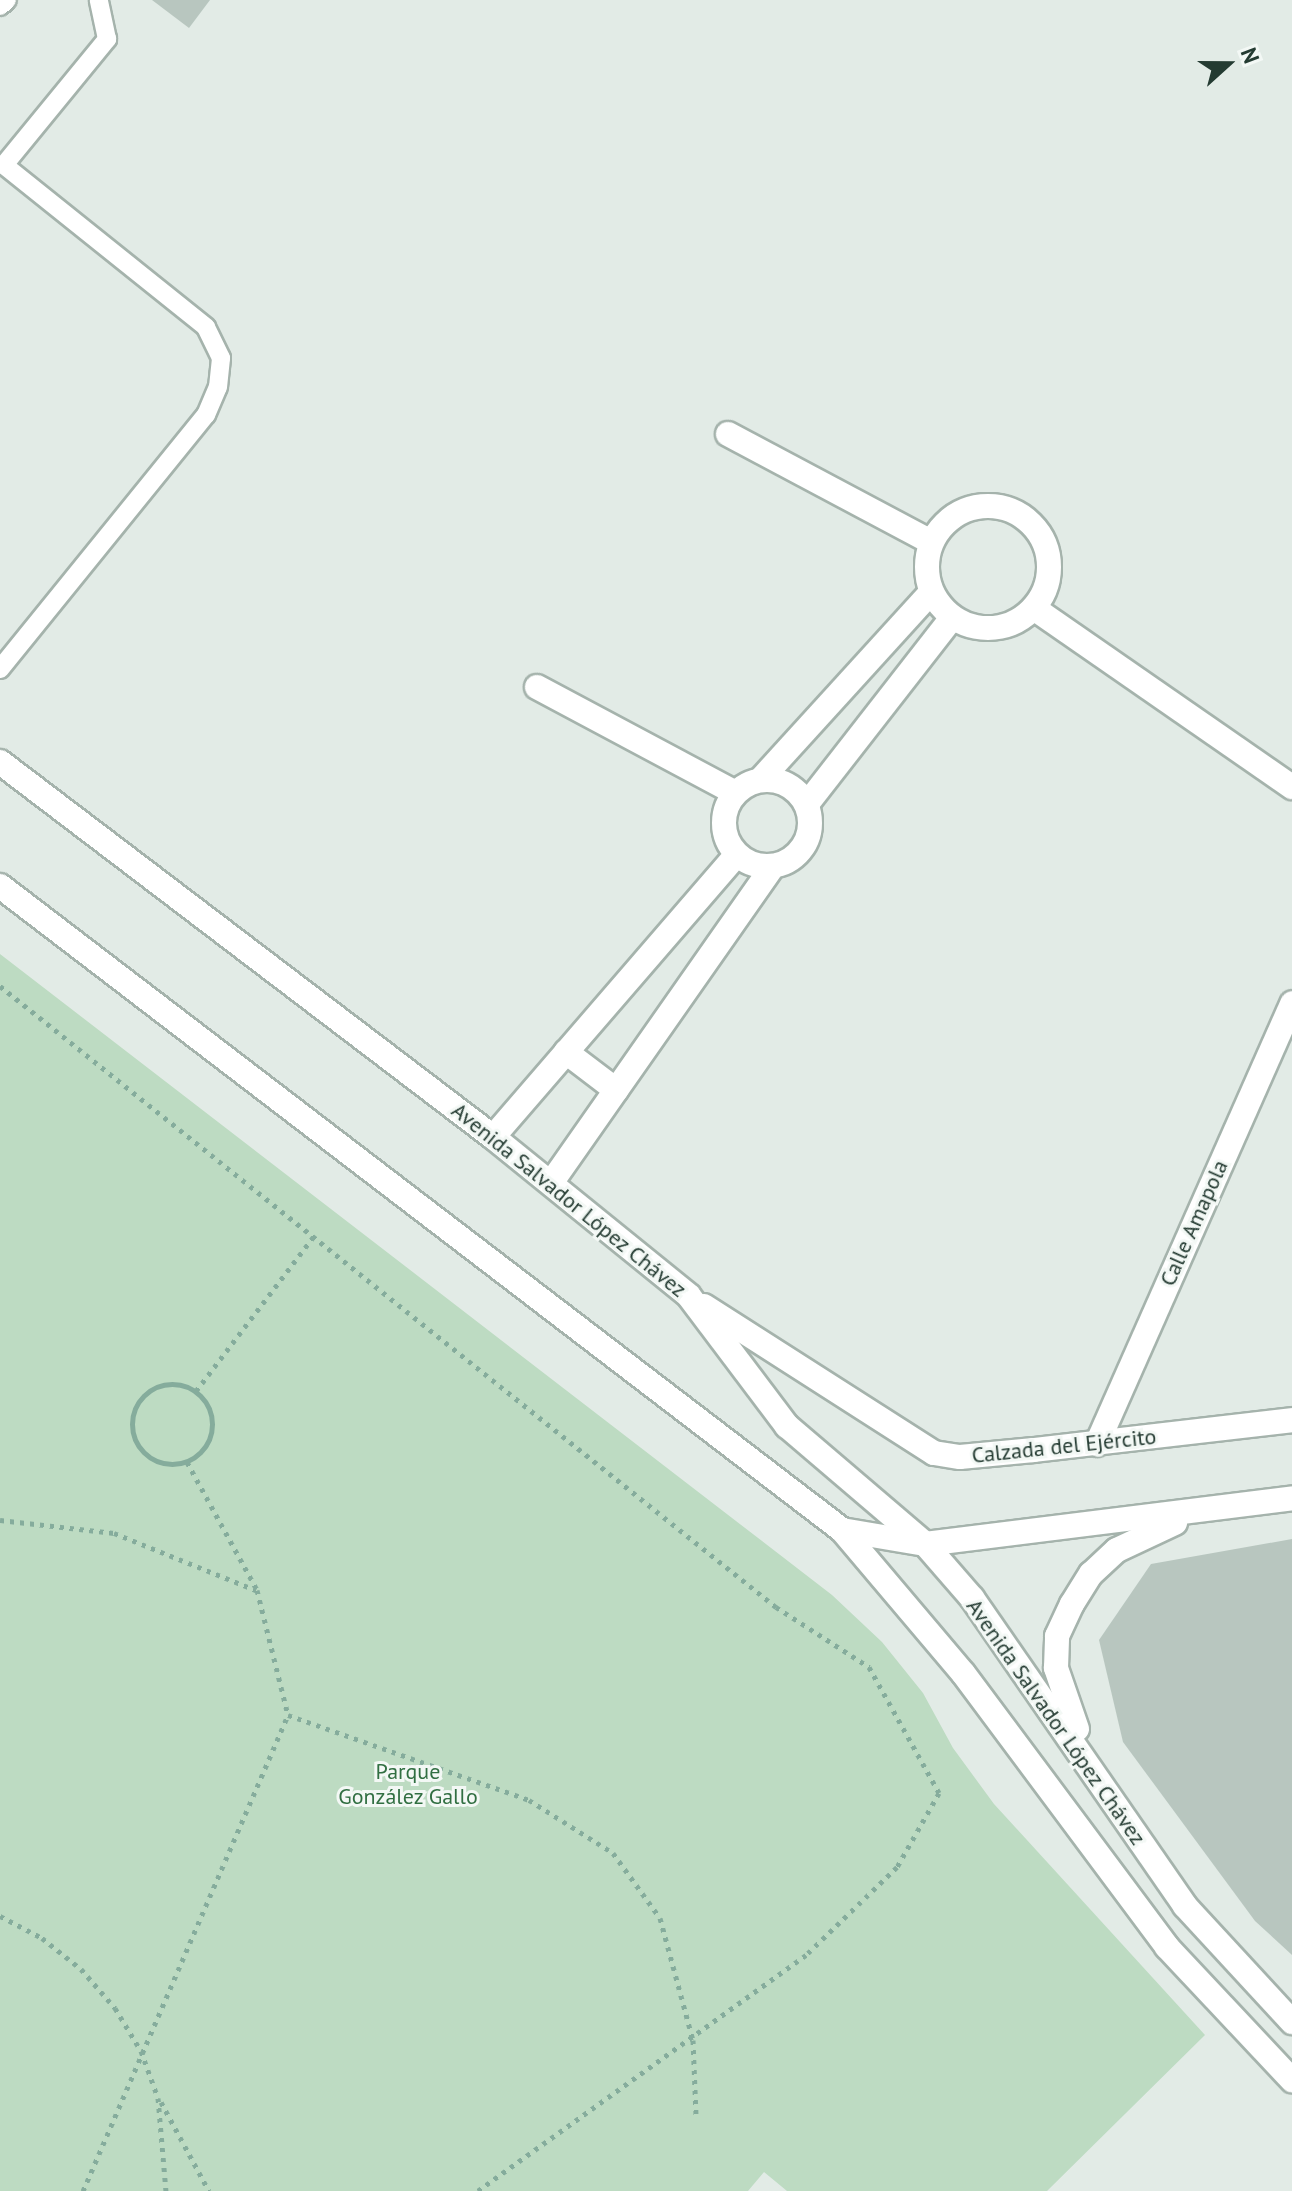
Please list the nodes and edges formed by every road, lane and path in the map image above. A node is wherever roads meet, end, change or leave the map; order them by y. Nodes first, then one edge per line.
1 (7, 0) edge
2 (99, 0) edge
3 (0, 7) edge
4 (728, 434) dead end
5 (931, 542) junction
6 (931, 592) junction
7 (1035, 609) junction
8 (952, 618) junction
9 (0, 669) edge
10 (537, 687) dead end
11 (0, 762) edge
12 (762, 778) junction
13 (1292, 787) edge
14 (734, 792) junction
15 (807, 804) junction
16 (736, 855) junction
17 (772, 867) junction
18 (0, 886) edge
19 (0, 986) edge
20 (1292, 1003) edge
21 (566, 1052) junction
22 (616, 1090) junction
23 (493, 1137) junction
24 (551, 1183) junction
25 (315, 1235) junction
26 (689, 1296) junction
27 (196, 1391) junction
28 (1292, 1420) edge
29 (1097, 1444) junction
30 (187, 1462) junction
31 (1282, 1499) edge
32 (0, 1520) edge
33 (842, 1530) junction
34 (925, 1544) junction
35 (257, 1590) junction
36 (288, 1715) junction
37 (1100, 1782) junction
38 (0, 1916) edge
39 (1292, 2022) edge
40 (693, 2040) junction
41 (141, 2051) junction
42 (1292, 2080) edge
43 (158, 2098) junction
44 (696, 2115) dead end
45 (83, 2191) edge
46 (166, 2191) edge
47 (209, 2191) edge
48 (478, 2191) edge

1 - 3 lane
2 - 9 lane
4 - 5 main road
5 - 6 main road
5 - 7 main road
6 - 8 main road
6 - 12 main road
7 - 8 main road
7 - 13 main road
8 - 15 main road
10 - 14 main road
11 - 23 main road, Avenida Salvador López Chávez
12 - 14 main road
12 - 15 main road
14 - 16 main road
15 - 17 main road
16 - 17 main road
16 - 21 main road
17 - 22 main road
18 - 33 main road, Avenida Salvador López Chávez
19 - 25 path
20 - 29 main road, Calle Amapola
21 - 22 main road
21 - 23 main road
22 - 24 main road
23 - 24 main road, Avenida Salvador López Chávez
24 - 26 main road, Avenida Salvador López Chávez
25 - 27 path
25 - 40 path
26 - 29 main road, Calzada del Ejército
26 - 34 main road, Avenida Salvador López Chávez
27 - 30 path
27 - 30 path
28 - 29 main road, Calzada del Ejército
30 - 35 path
31 - 34 main road
31 - 37 main road
32 - 35 path
33 - 34 main road
33 - 42 main road, Avenida Salvador López Chávez
34 - 37 main road, Avenida Salvador López Chávez
35 - 36 path
36 - 40 path
36 - 41 path
37 - 39 main road, Avenida Salvador López Chávez
38 - 41 path
40 - 44 path
40 - 48 path
41 - 43 path
41 - 45 path
43 - 46 path
43 - 47 path

